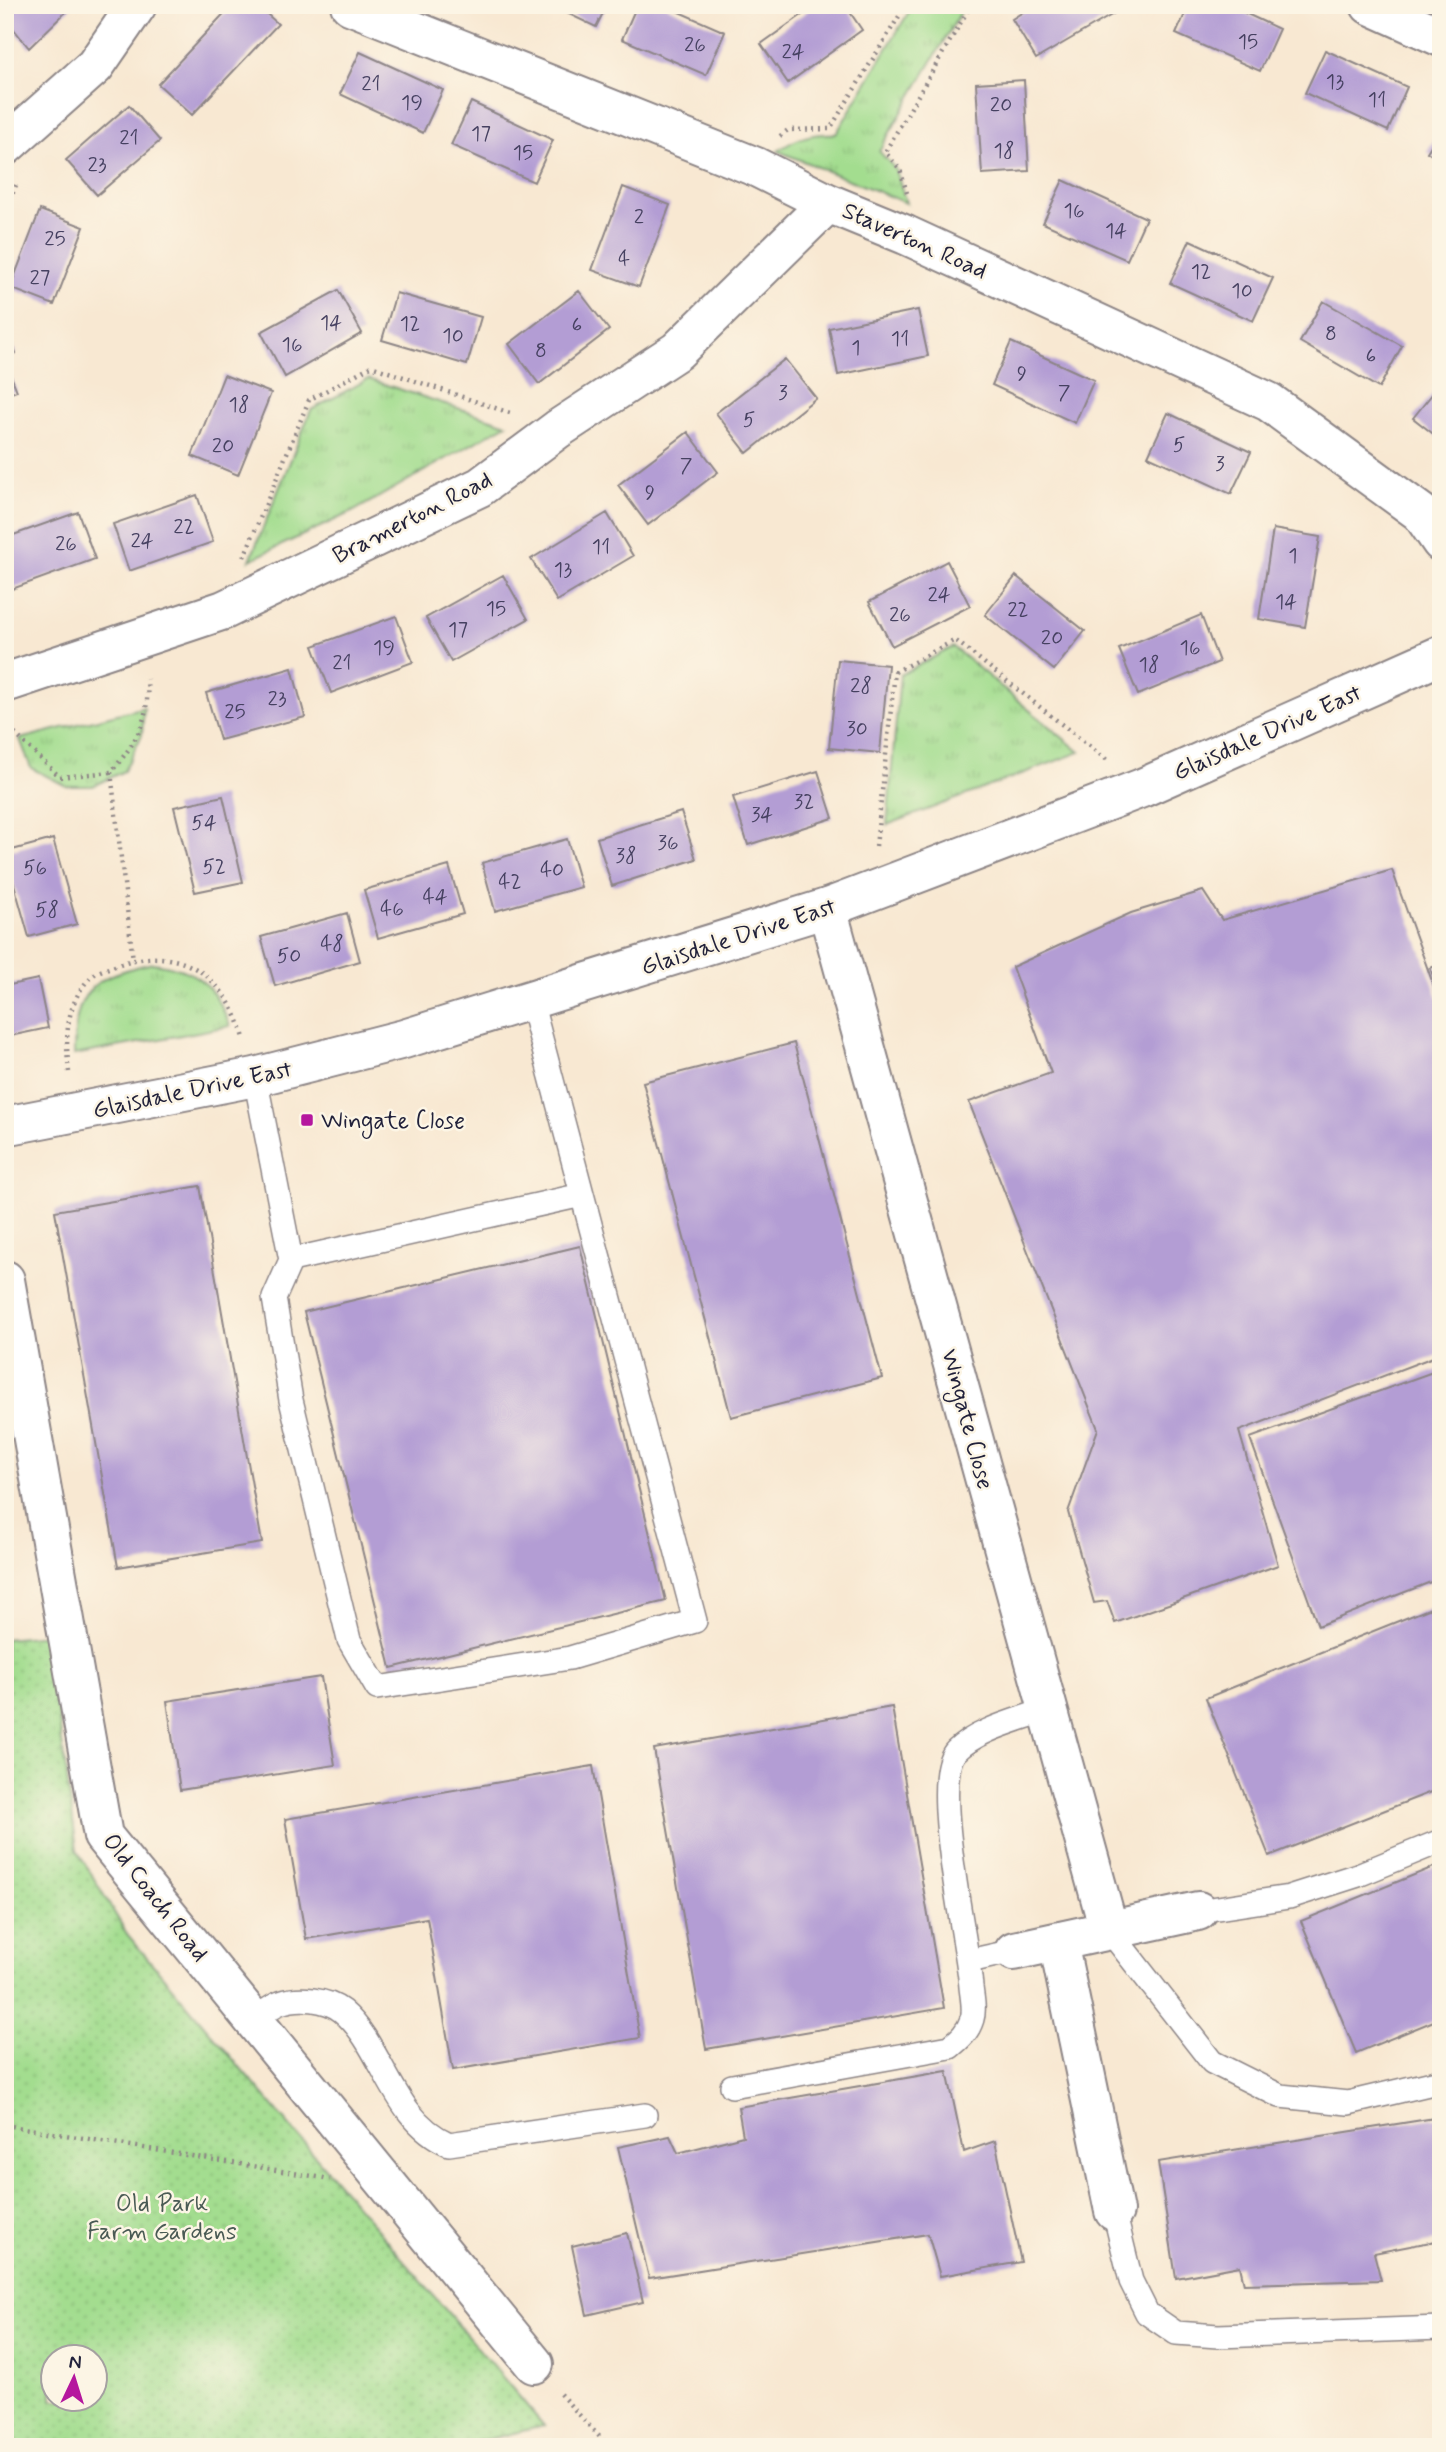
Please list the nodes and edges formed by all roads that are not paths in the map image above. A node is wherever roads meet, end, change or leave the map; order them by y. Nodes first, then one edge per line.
1 (137, 5) edge
2 (350, 5) edge
3 (1370, 5) edge
4 (1441, 37) edge
5 (5, 146) edge
6 (828, 203) junction
7 (1441, 542) edge
8 (1441, 655) edge
9 (7, 698) edge
10 (827, 908) junction
11 (531, 1001) junction
12 (255, 1077) junction
13 (5, 1126) edge
14 (582, 1195) junction
15 (291, 1260) junction
16 (5, 1280) edge
17 (1048, 1709) junction
18 (1441, 1841) edge
19 (1198, 1911) joint
20 (1109, 1930) junction
21 (1058, 1941) junction
22 (1014, 1951) joint
23 (969, 1961) junction
24 (253, 2020) junction
25 (1441, 2081) edge
26 (732, 2086) dead end
27 (645, 2115) dead end
28 (1114, 2211) joint
29 (1441, 2328) edge
30 (534, 2364) road end

1 - 5 street
2 - 6 street, Staverton Road
3 - 4 street
6 - 7 street, Staverton Road
6 - 9 street, Bramerton Road
8 - 10 street, Glaisdale Drive East
10 - 11 street, Glaisdale Drive East
10 - 17 street, Wingate Close
11 - 12 street, Glaisdale Drive East
11 - 14 lane
12 - 13 street, Glaisdale Drive East
12 - 15 lane
14 - 15 lane
14 - 15 lane
16 - 24 street, Old Coach Road
17 - 20 street, Wingate Close
17 - 23 lane
18 - 19 lane
19 - 20 street
20 - 21 street
20 - 25 lane
21 - 22 street
21 - 28 street
22 - 23 lane
23 - 26 lane
24 - 27 lane
24 - 30 street, Old Coach Road
28 - 29 lane

